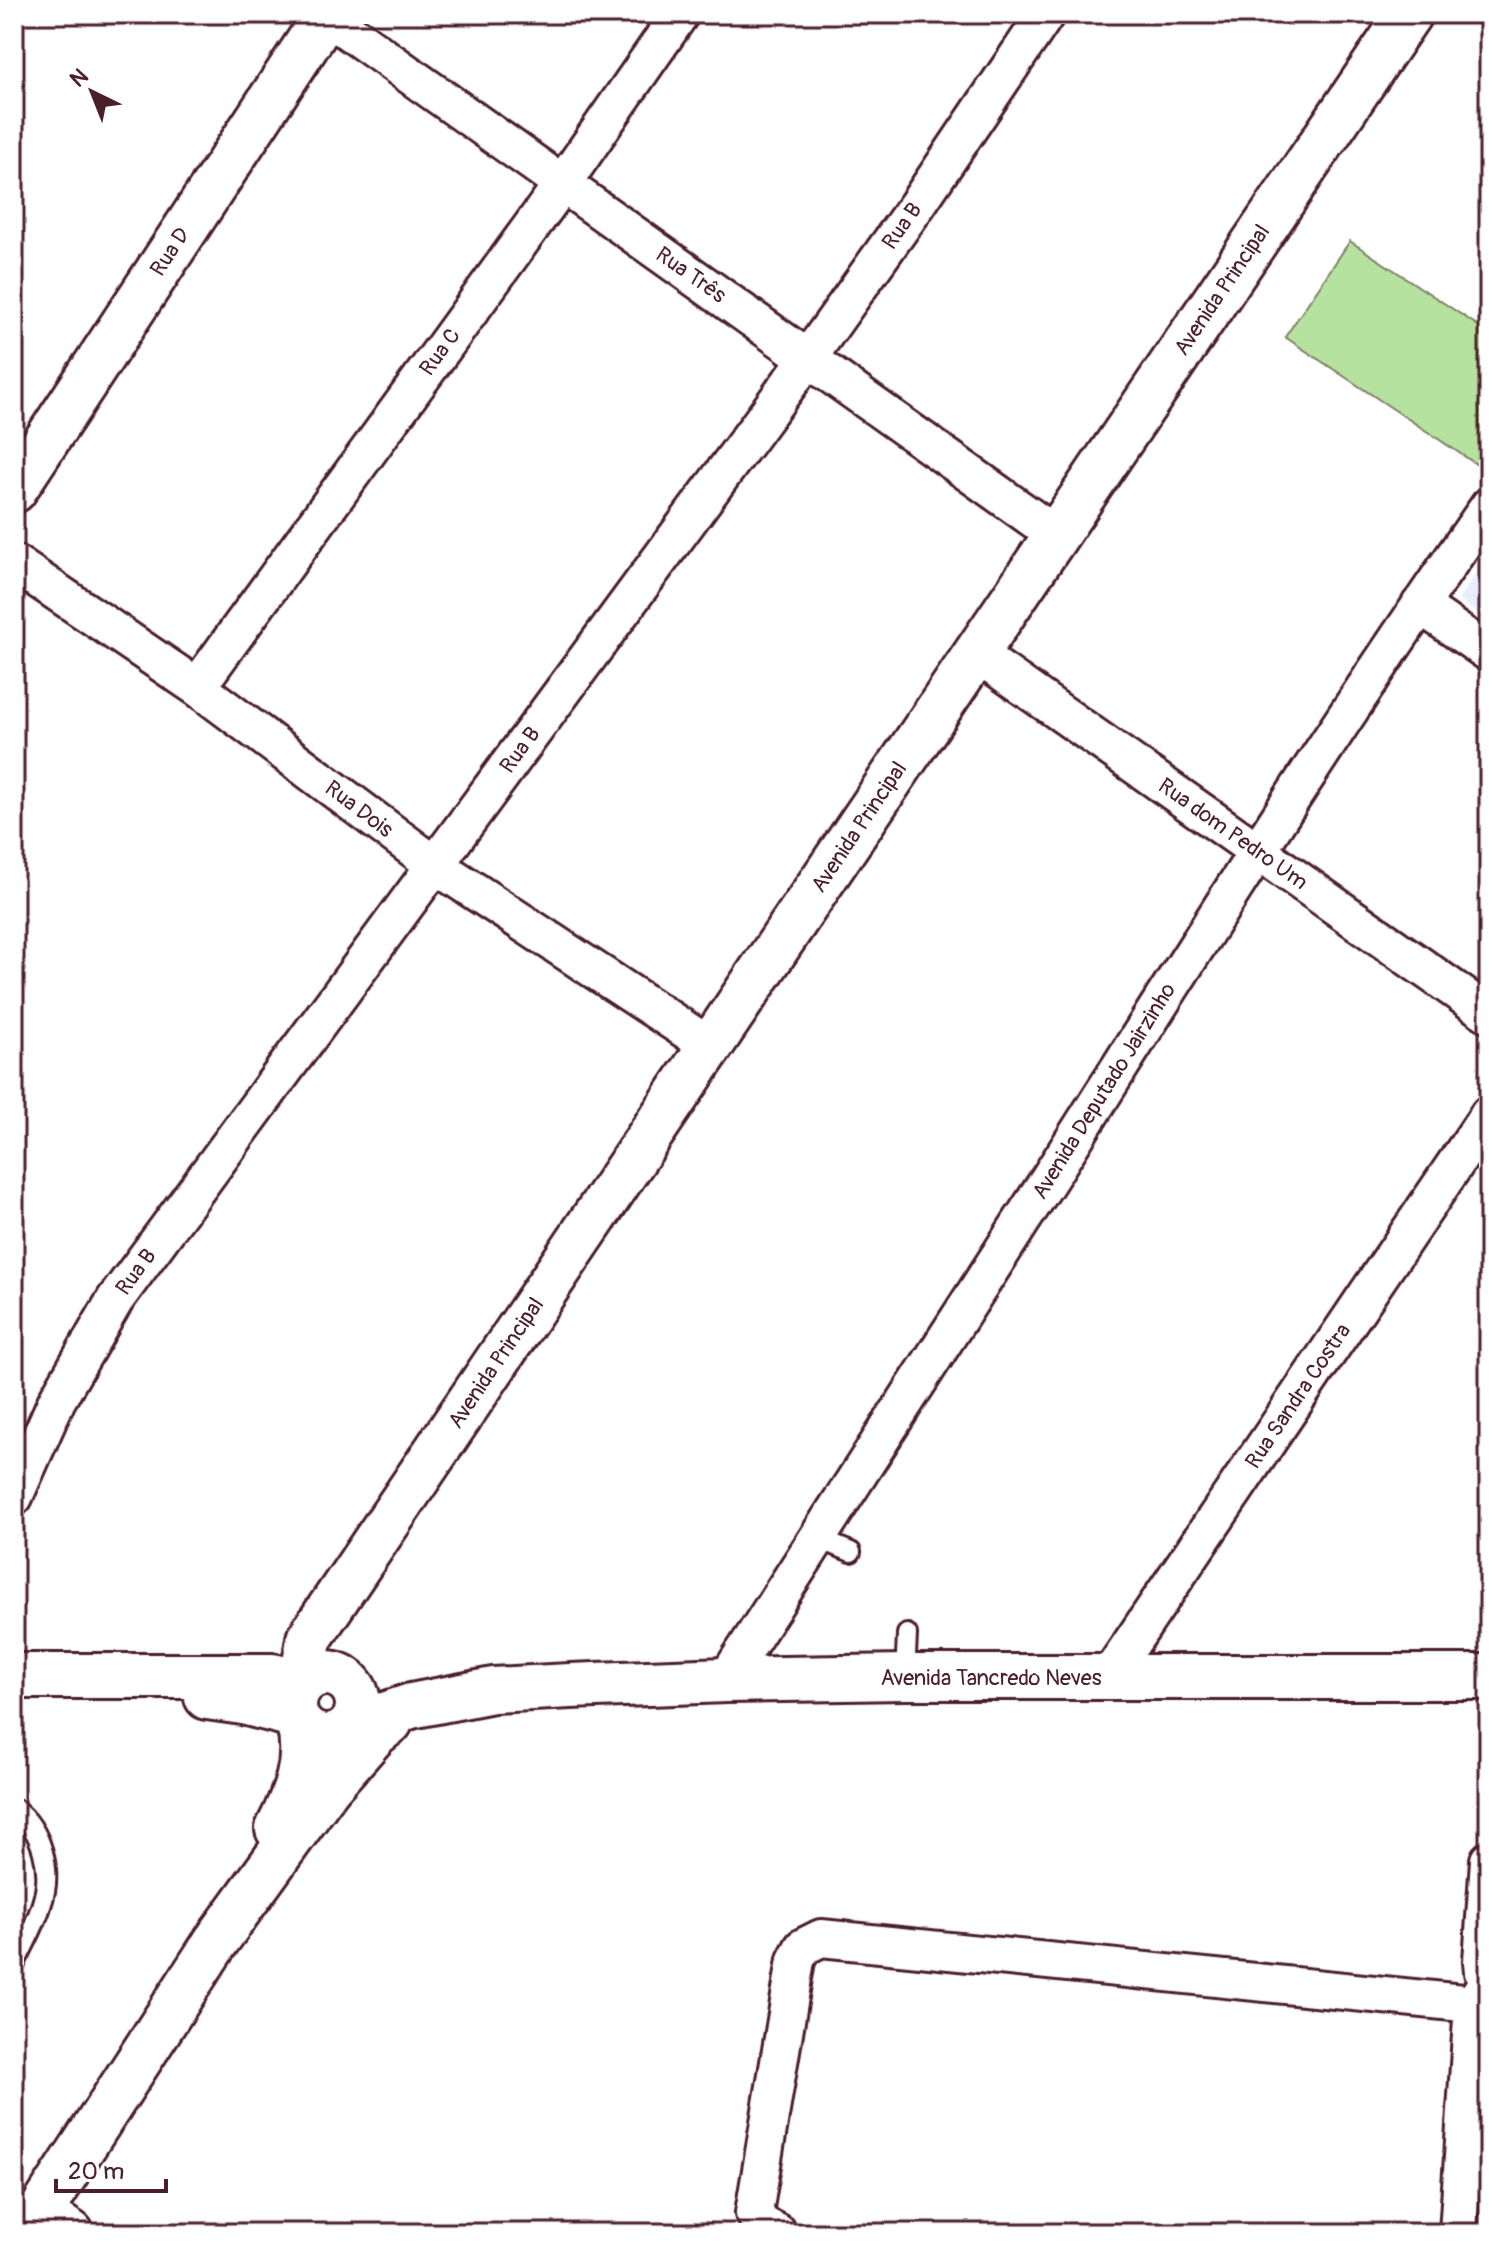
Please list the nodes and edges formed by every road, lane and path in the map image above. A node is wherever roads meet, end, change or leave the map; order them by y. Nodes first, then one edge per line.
1 (325, 14) edge
2 (680, 14) edge
3 (1046, 14) edge
4 (1401, 17) edge
5 (563, 183) junction
6 (808, 358) junction
7 (14, 490) edge
8 (1489, 506) edge
9 (1056, 535) junction
10 (14, 563) edge
11 (1420, 605) junction
12 (1489, 653) edge
13 (977, 654) junction
14 (197, 687) junction
15 (1256, 851) junction
16 (435, 865) junction
17 (1489, 1014) edge
18 (710, 1046) junction
19 (1489, 1114) edge
20 (14, 1497) edge
21 (817, 1538) junction
22 (851, 1552) dead end
23 (907, 1634) dead end
24 (1488, 1675) edge
25 (32, 1676) edge
26 (905, 1677) junction
27 (1107, 1679) junction
28 (726, 1680) junction
29 (311, 1684) junction
30 (493, 1690) junction
31 (411, 1706) junction
32 (346, 1730) junction
33 (328, 1787) junction
34 (14, 1808) edge
35 (1489, 1860) edge
36 (215, 1943) junction
37 (14, 1966) edge
38 (1484, 1987) edge
39 (46, 2226) edge
40 (778, 2233) edge
41 (1458, 2233) edge

1 - 5 street, Rua Três
1 - 7 main road, Rua D
2 - 5 street, Rua C
3 - 6 street, Rua B
4 - 9 main road, Avenida Principal
5 - 6 street, Rua Três
5 - 14 street, Rua C
6 - 9 street, Rua Três
6 - 16 street, Rua B
8 - 11 street, Avenida Deputado Jairzinho
9 - 13 main road, Avenida Principal
10 - 14 street, Rua Dois
11 - 12 street
11 - 15 street, Avenida Deputado Jairzinho
13 - 15 street, Rua dom Pedro Um
13 - 18 main road, Avenida Principal
14 - 16 street, Rua Dois
15 - 17 street, Rua dom Pedro Um
15 - 21 street, Avenida Deputado Jairzinho
16 - 18 street, Rua Dois
16 - 20 street, Rua B
18 - 29 main road, Avenida Principal
19 - 27 street, Rua Sandra Costra
21 - 22 lane
21 - 28 street, Avenida Deputado Jairzinho
23 - 26 lane
24 - 27 main road, Avenida Tancredo Neves
25 - 29 main road, Avenida Tancredo Neves
26 - 27 main road, Avenida Tancredo Neves
26 - 28 main road, Avenida Tancredo Neves
28 - 30 main road, Avenida Tancredo Neves
29 - 30 main road, Avenida Tancredo Neves
29 - 32 main road
29 - 32 main road
29 - 36 main road
30 - 31 main road, Avenida Tancredo Neves
31 - 32 main road, Avenida Tancredo Neves
31 - 33 main road
32 - 33 main road
33 - 36 main road
34 - 37 lane
35 - 38 street
36 - 39 main road
38 - 40 street
38 - 41 street

